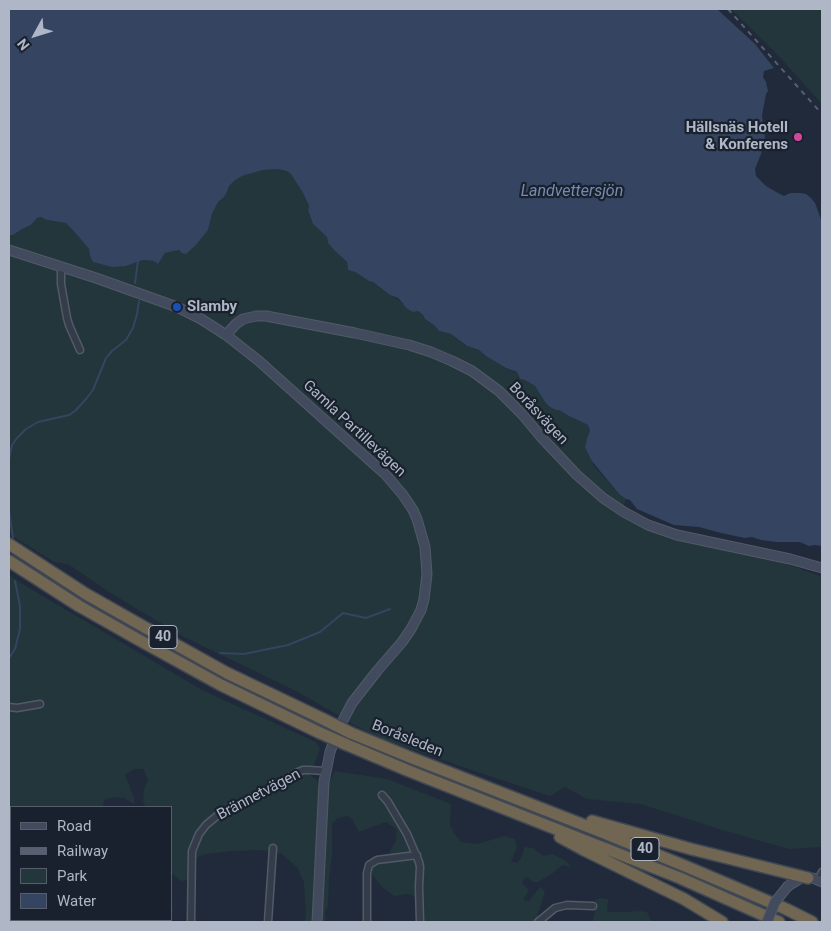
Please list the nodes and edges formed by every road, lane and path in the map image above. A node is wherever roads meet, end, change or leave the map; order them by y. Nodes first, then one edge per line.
1 (9, 250) edge
2 (62, 267) junction
3 (226, 335) junction
4 (80, 350) dead end
5 (9, 544) edge
6 (9, 561) edge
7 (822, 568) edge
8 (40, 704) dead end
9 (9, 707) edge
10 (325, 771) junction
11 (382, 794) dead end
12 (530, 804) junction
13 (524, 816) junction
14 (273, 848) dead end
15 (417, 856) junction
16 (818, 878) edge
17 (593, 906) dead end
18 (191, 922) edge
19 (268, 922) edge
20 (317, 922) edge
21 (367, 922) edge
22 (420, 922) edge
23 (538, 922) edge
24 (722, 922) edge
25 (767, 922) edge
26 (779, 922) edge
27 (812, 922) edge

1 - 2 street, Gamla Partillevägen
2 - 3 street, Gamla Partillevägen
2 - 4 street
3 - 7 street, Boråsvägen
3 - 10 street, Gamla Partillevägen
5 - 12 highway, Boråsleden / 40, bridge
6 - 13 highway, Boråsleden / 40, bridge
8 - 9 street
10 - 18 street, Brännetvägen
10 - 20 street, Gamla Partillevägen
11 - 15 street
12 - 16 highway
12 - 27 highway, Boråsleden / 40
13 - 24 highway
13 - 26 highway, Boråsleden / 40
14 - 19 street
15 - 21 street
15 - 22 street
16 - 25 street, bridge
17 - 23 street

